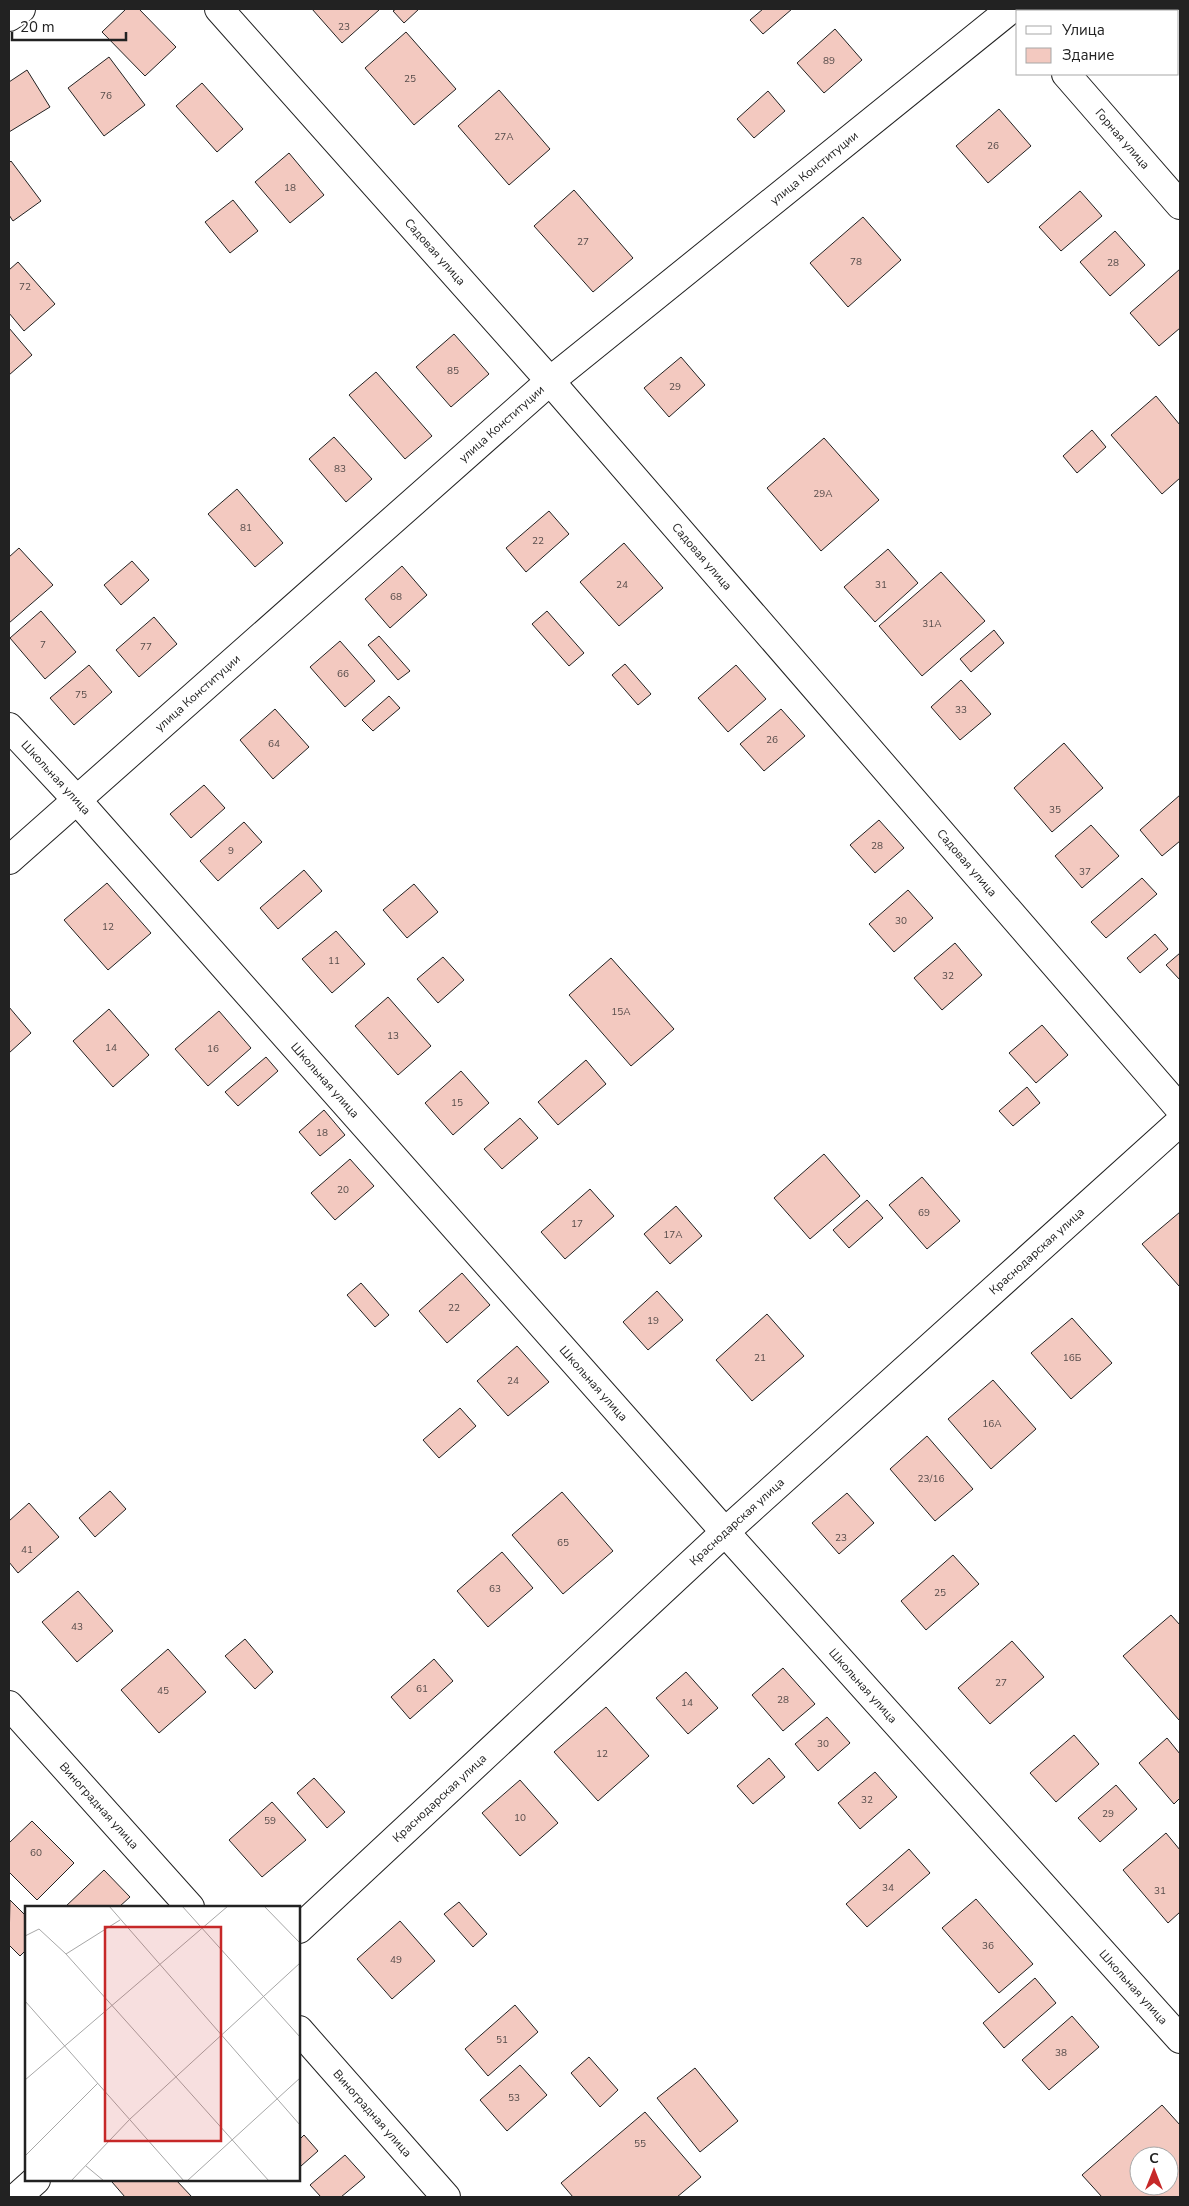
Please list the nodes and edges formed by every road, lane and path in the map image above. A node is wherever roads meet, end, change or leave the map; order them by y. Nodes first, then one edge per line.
1 (21, 9) edge
2 (219, 9) edge
3 (1012, 11) edge
4 (9, 17) edge
5 (1067, 75) edge
6 (1180, 205) edge
7 (550, 381) junction
8 (9, 727) edge
9 (76, 799) junction
10 (9, 860) edge
11 (1180, 1108) edge
12 (1180, 1122) edge
13 (725, 1532) junction
14 (9, 1705) edge
15 (189, 1906) edge
16 (300, 1927) edge
17 (300, 2031) edge
18 (1180, 2039) edge
19 (35, 2181) edge
20 (17, 2197) edge
21 (446, 2197) edge

1 - 4 street
2 - 7 street, Садовая улица
3 - 7 street, улица Конституции
5 - 6 street, Горная улица
7 - 9 street, улица Конституции
7 - 11 street, Садовая улица
8 - 9 street, Школьная улица
9 - 10 street, улица Конституции
9 - 13 street, Школьная улица
12 - 13 street, Краснодарская улица
13 - 16 street, Краснодарская улица
13 - 18 street, Школьная улица
14 - 15 street, Виноградная улица
17 - 21 street, Виноградная улица
19 - 20 street

